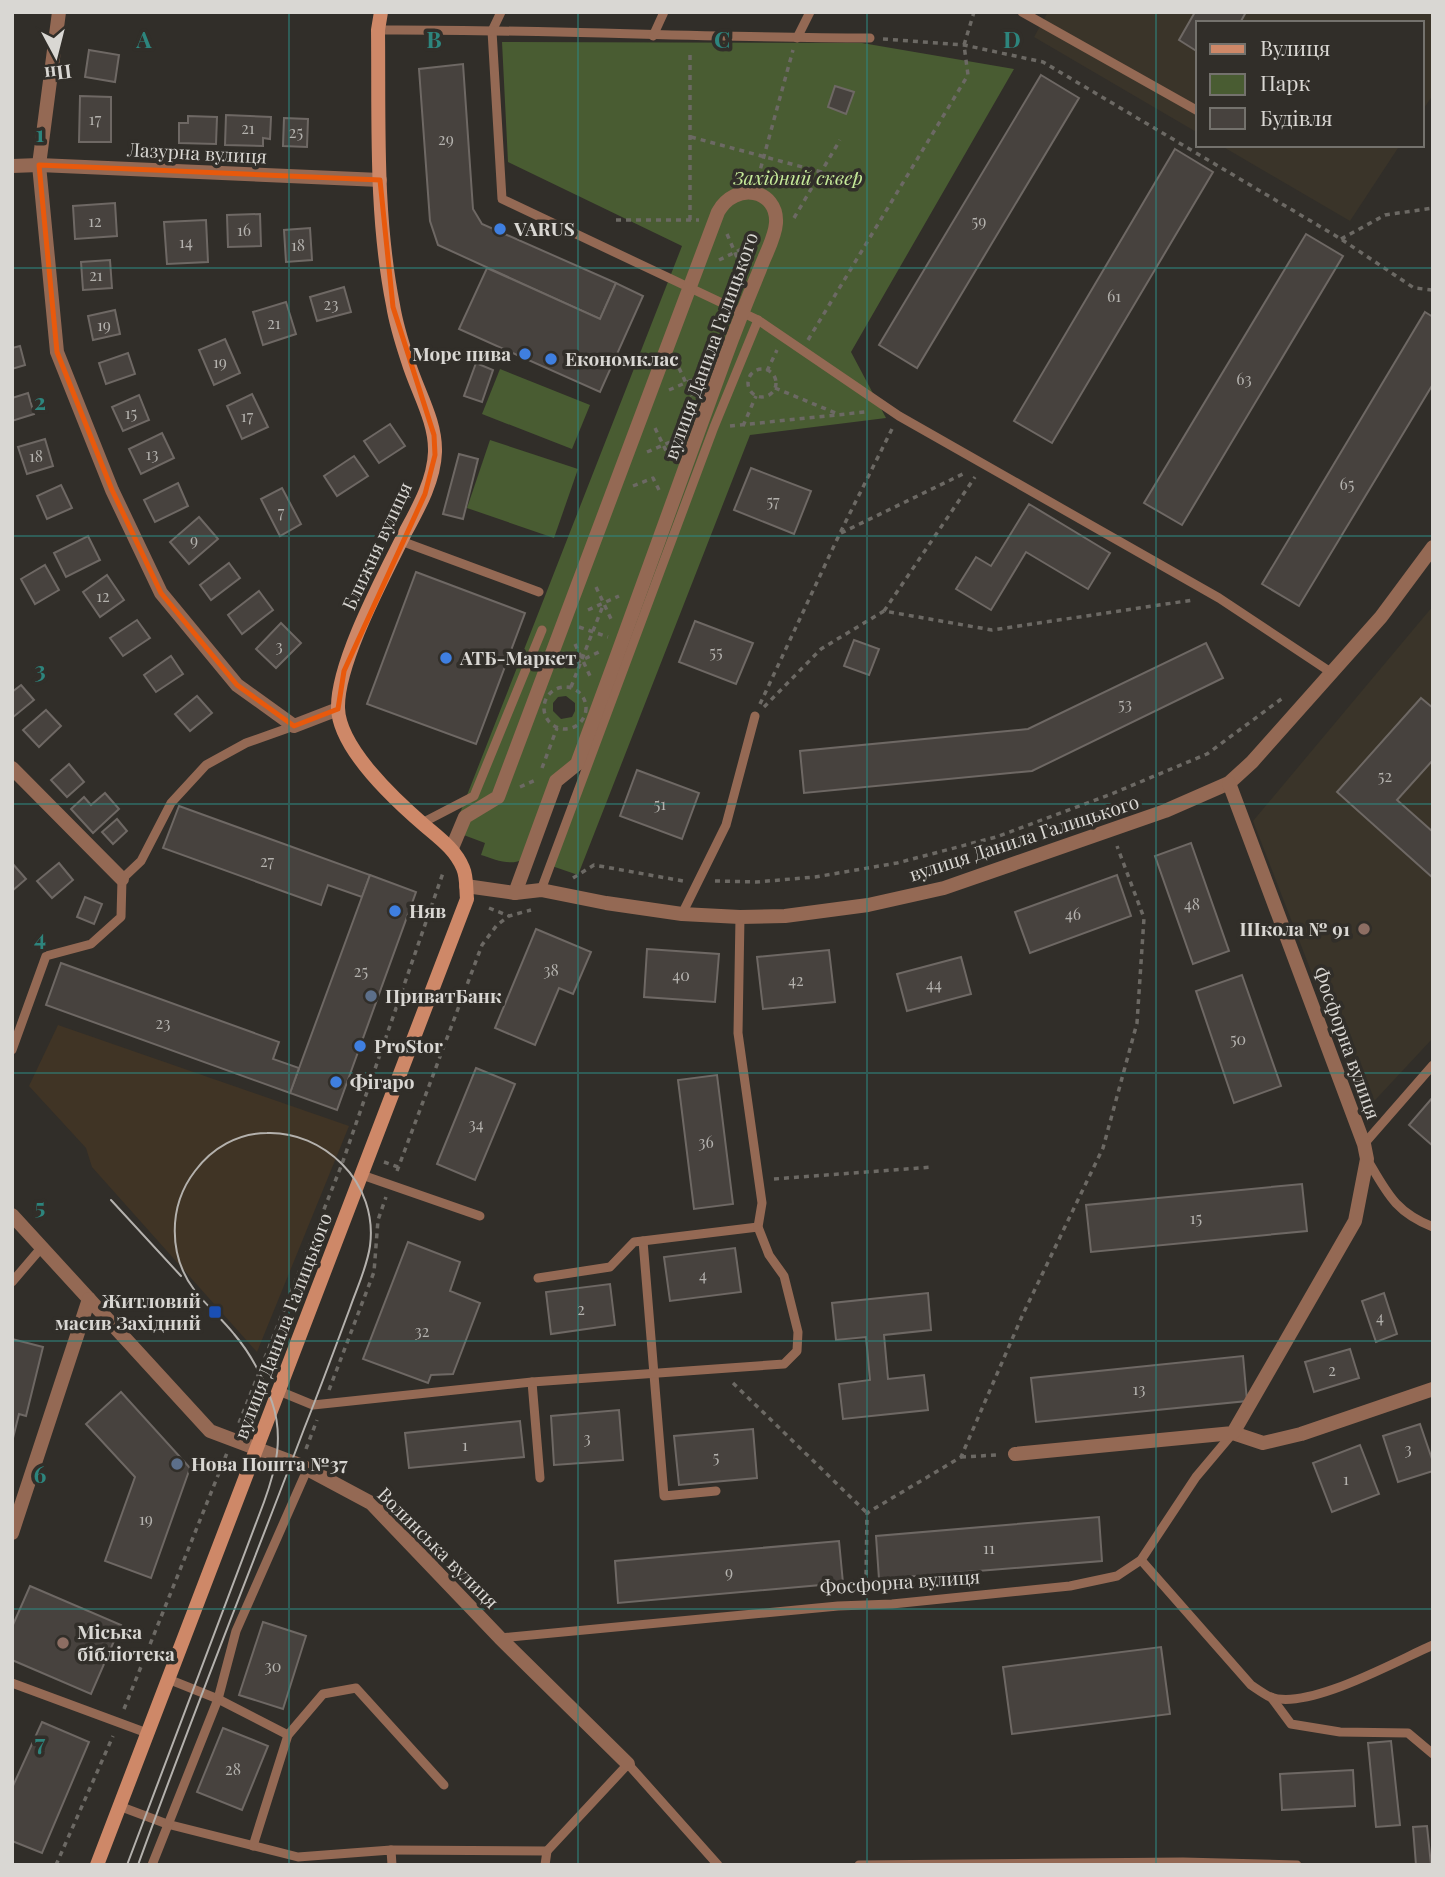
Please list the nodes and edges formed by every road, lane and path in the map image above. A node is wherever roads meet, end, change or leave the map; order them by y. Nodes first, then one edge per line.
1 (59, 12) edge
2 (381, 12) edge
3 (501, 12) edge
4 (664, 12) edge
5 (810, 12) edge
6 (974, 12) edge
7 (1022, 12) edge
8 (378, 30) junction
9 (492, 31) junction
10 (653, 36) junction
11 (691, 36) junction
12 (797, 38) junction
13 (870, 38) joint
14 (964, 45) junction
15 (1196, 110) edge
16 (690, 136) junction
17 (840, 141) dead end
18 (764, 157) junction
19 (39, 165) junction
20 (12, 166) edge
21 (821, 172) junction
22 (380, 180) junction
23 (754, 193) junction
24 (1433, 208) edge
25 (716, 216) junction
26 (616, 220) dead end
27 (690, 220) junction
28 (773, 234) junction
29 (1341, 239) junction
30 (735, 252) junction
31 (695, 272) junction
32 (689, 288) junction
33 (751, 290) junction
34 (1433, 290) edge
35 (743, 312) junction
36 (758, 320) junction
37 (668, 343) junction
38 (778, 347) dead end
39 (802, 350) junction
40 (722, 367) junction
41 (767, 371) junction
42 (686, 383) junction
43 (775, 388) junction
44 (756, 396) junction
45 (646, 404) junction
46 (839, 415) junction
47 (899, 416) junction
48 (706, 426) junction
49 (743, 426) junction
50 (664, 445) junction
51 (624, 462) junction
52 (984, 463) junction
53 (681, 480) junction
54 (611, 494) junction
55 (670, 510) junction
56 (840, 533) junction
57 (401, 541) junction
58 (1433, 547) edge
59 (585, 565) junction
60 (643, 585) junction
61 (539, 592) dead end
62 (1219, 598) junction
63 (604, 603) junction
64 (884, 611) junction
65 (564, 621) junction
66 (542, 630) dead end
67 (593, 631) junction
68 (622, 642) junction
69 (582, 660) junction
70 (1332, 673) junction
71 (543, 678) junction
72 (571, 687) dead end
73 (601, 698) junction
74 (1304, 705) junction
75 (338, 709) junction
76 (755, 716) junction
77 (294, 726) junction
78 (557, 727) dead end
79 (12, 768) edge
80 (1229, 783) junction
81 (498, 797) junction
82 (422, 822) junction
83 (1111, 831) junction
84 (452, 848) junction
85 (122, 879) junction
86 (698, 881) junction
87 (466, 886) junction
88 (547, 891) junction
89 (516, 892) junction
90 (682, 914) junction
91 (740, 917) junction
92 (12, 1050) edge
93 (1433, 1065) edge
94 (1364, 1144) junction
95 (1367, 1159) junction
96 (932, 1167) dead end
97 (362, 1175) junction
98 (758, 1181) junction
99 (391, 1185) junction
100 (12, 1214) edge
101 (480, 1216) dead end
102 (758, 1227) junction
103 (1433, 1227) edge
104 (643, 1241) junction
105 (42, 1247) junction
106 (538, 1278) dead end
107 (12, 1282) edge
108 (89, 1299) junction
109 (717, 1368) junction
110 (654, 1373) junction
111 (532, 1382) junction
112 (1433, 1389) edge
113 (279, 1391) junction
114 (323, 1404) junction
115 (1233, 1433) junction
116 (232, 1440) junction
117 (257, 1450) junction
118 (1015, 1454) joint
119 (961, 1457) junction
120 (303, 1468) junction
121 (540, 1478) dead end
122 (716, 1491) dead end
123 (867, 1513) junction
124 (12, 1533) edge
125 (1141, 1560) junction
126 (838, 1606) junction
127 (500, 1638) junction
128 (1433, 1645) edge
129 (168, 1679) junction
130 (12, 1683) edge
131 (1270, 1697) junction
132 (218, 1699) junction
133 (119, 1723) junction
134 (147, 1733) junction
135 (288, 1735) junction
136 (1433, 1754) edge
137 (628, 1765) junction
138 (444, 1785) dead end
139 (119, 1806) junction
140 (167, 1824) junction
141 (253, 1846) junction
142 (391, 1850) junction
143 (547, 1851) junction
144 (55, 1865) edge
145 (97, 1865) edge
146 (152, 1865) edge
147 (392, 1865) edge
148 (545, 1865) edge
149 (718, 1865) edge
150 (859, 1865) edge
151 (1297, 1865) edge

1 - 19 street
2 - 8 street, Ближня вулиця
3 - 9 lane
4 - 10 lane
5 - 12 lane
6 - 14 path
7 - 15 lane
8 - 9 lane
8 - 22 street, Ближня вулиця
9 - 10 lane
9 - 32 lane
10 - 11 lane
11 - 12 lane
11 - 16 path
12 - 13 lane
12 - 18 path
13 - 14 path
14 - 29 path
14 - 39 path
16 - 18 path
16 - 27 path
17 - 21 path
18 - 21 path
18 - 23 path
19 - 20 street, Лазурна вулиця
19 - 22 street, Лазурна вулиця
19 - 77 street
21 - 28 path
22 - 57 street, Ближня вулиця
23 - 25 street
23 - 28 street, вулиця Данила Галицького
24 - 29 path
25 - 27 path
25 - 30 path
25 - 31 street, вулиця Данила Галицького
26 - 27 path
28 - 30 path
28 - 33 street, вулиця Данила Галицького
29 - 34 path
30 - 31 path
30 - 33 path
31 - 32 street, вулиця Данила Галицького
32 - 35 lane
32 - 37 street, вулиця Данила Галицького
33 - 35 street, вулиця Данила Галицького
35 - 36 lane
35 - 40 street, вулиця Данила Галицького
36 - 39 lane
36 - 48 lane
37 - 42 path
37 - 45 street, вулиця Данила Галицького
38 - 41 path
39 - 47 lane
40 - 42 path
40 - 48 street, вулиця Данила Галицького
41 - 43 path
41 - 44 path
42 - 45 path
42 - 48 path
43 - 44 path
43 - 46 path
44 - 49 path
45 - 50 path
45 - 51 street, вулиця Данила Галицького
46 - 47 path
46 - 49 path
47 - 52 lane
47 - 56 path
48 - 49 path
48 - 50 path
48 - 53 street, вулиця Данила Галицького
48 - 88 lane
50 - 51 path
50 - 53 path
51 - 54 street, вулиця Данила Галицького
52 - 56 path
52 - 62 lane
52 - 64 path
53 - 55 street, вулиця Данила Галицького
54 - 55 path
54 - 59 street, вулиця Данила Галицького
55 - 60 street, вулиця Данила Галицького
56 - 76 path
57 - 61 lane
57 - 75 street, Ближня вулиця
58 - 70 street, вулиця Данила Галицького
59 - 63 path
59 - 65 street, вулиця Данила Галицького
60 - 63 path
60 - 68 street, вулиця Данила Галицького
62 - 64 path
62 - 70 lane
63 - 65 path
63 - 67 path
63 - 68 path
64 - 76 path
65 - 67 path
65 - 69 path
65 - 71 street, вулиця Данила Галицького
66 - 82 lane
67 - 68 path
67 - 69 path
68 - 69 path
68 - 73 street, вулиця Данила Галицького
69 - 71 path
69 - 72 path
69 - 73 path
70 - 74 street, вулиця Данила Галицького
71 - 81 street, вулиця Данила Галицького
73 - 89 street, вулиця Данила Галицького
74 - 80 street, вулиця Данила Галицького
74 - 86 path
75 - 77 street
75 - 82 street, Ближня вулиця
76 - 86 lane
77 - 85 lane
78 - 81 path
79 - 85 street
80 - 83 street, вулиця Данила Галицького
80 - 94 street, Фосфорна вулиця
81 - 84 street
82 - 84 street, Ближня вулиця
83 - 91 street, вулиця Данила Галицького
83 - 119 path
84 - 87 street, Ближня вулиця
84 - 116 path
85 - 92 lane
86 - 88 path
86 - 90 lane
87 - 89 street, вулиця Данила Галицького
87 - 97 street, вулиця Данила Галицького
88 - 89 street, вулиця Данила Галицького
88 - 90 street, вулиця Данила Галицького
88 - 99 path
90 - 91 street, вулиця Данила Галицького
91 - 98 lane
93 - 94 lane
94 - 95 street, Фосфорна вулиця
95 - 103 lane, Фосфорна вулиця
95 - 115 street, Фосфорна вулиця
96 - 98 path
97 - 99 lane
97 - 113 street, вулиця Данила Галицького
98 - 102 lane
99 - 101 lane
99 - 114 path
100 - 105 street, Волинська вулиця
102 - 104 lane
102 - 109 lane
104 - 106 lane
104 - 110 lane
105 - 107 lane
105 - 108 street, Волинська вулиця
108 - 116 street, Волинська вулиця
108 - 124 street
109 - 110 lane
109 - 123 path
110 - 111 lane
110 - 122 lane
111 - 114 lane
111 - 121 lane
112 - 115 street
113 - 114 lane
113 - 117 street, вулиця Данила Галицького
114 - 120 path
115 - 118 street
115 - 125 lane, Фосфорна вулиця
116 - 117 street, Волинська вулиця
116 - 133 path
117 - 120 street, Волинська вулиця
117 - 129 street, вулиця Данила Галицького
118 - 119 path
119 - 123 path
120 - 127 street, Волинська вулиця
120 - 132 lane
123 - 126 path
125 - 126 lane, Фосфорна вулиця
125 - 131 lane
126 - 127 lane, Фосфорна вулиця
127 - 137 street, Волинська вулиця
128 - 131 lane
129 - 132 lane
129 - 134 street, вулиця Данила Галицького
130 - 133 lane
131 - 136 lane
132 - 135 lane
132 - 140 lane
133 - 134 lane
133 - 144 path
134 - 139 street, вулиця Данила Галицького
135 - 138 lane
135 - 141 lane
137 - 143 lane
137 - 149 lane, Волинська вулиця
139 - 140 lane
139 - 145 street, вулиця Данила Галицького
140 - 141 lane
140 - 146 lane
141 - 142 lane
142 - 143 lane
142 - 147 lane
143 - 148 lane
150 - 151 lane

